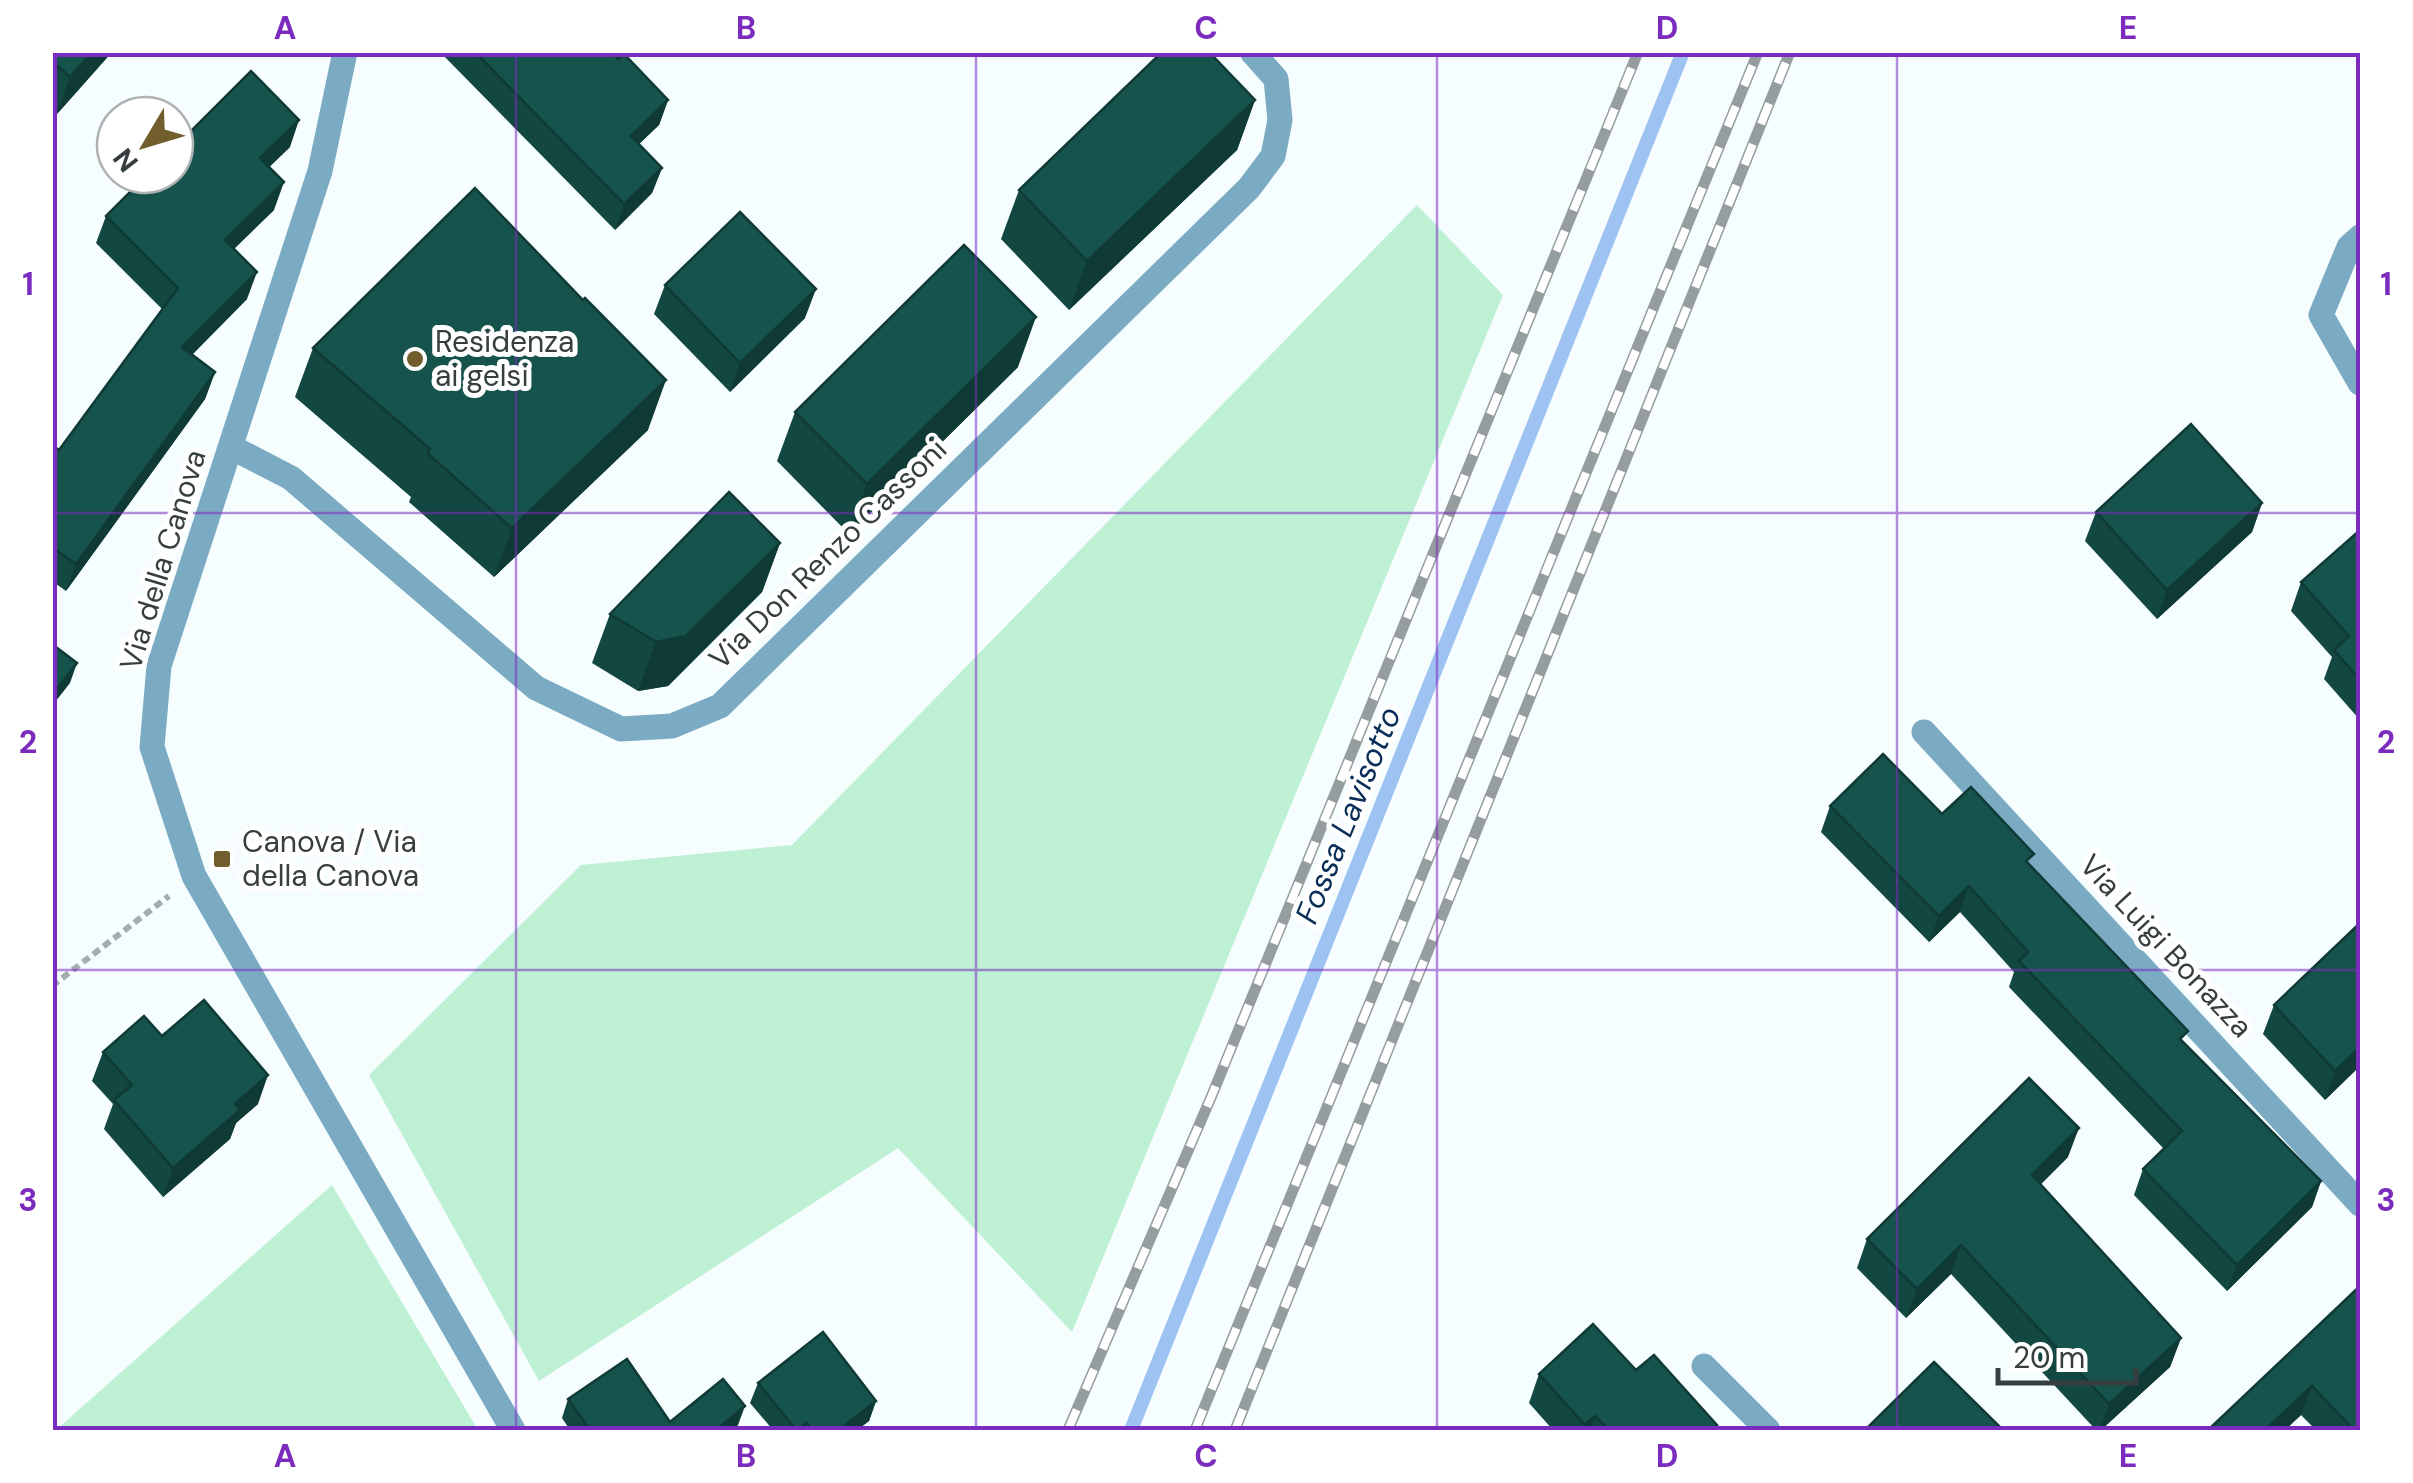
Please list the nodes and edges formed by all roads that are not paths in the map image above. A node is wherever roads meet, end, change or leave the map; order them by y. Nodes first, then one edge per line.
1 (344, 52) edge
2 (1252, 52) edge
3 (2360, 236) edge
4 (2360, 383) edge
5 (231, 447) junction
6 (1924, 732) dead end
7 (2360, 1204) edge
8 (1704, 1366) dead end
9 (513, 1430) edge
10 (1768, 1430) edge

1 - 5 street, Via della Canova
2 - 5 street, Via Don Renzo Cassoni
3 - 4 street
5 - 9 street, Via della Canova
6 - 7 street, Via Luigi Bonazza
8 - 10 street

